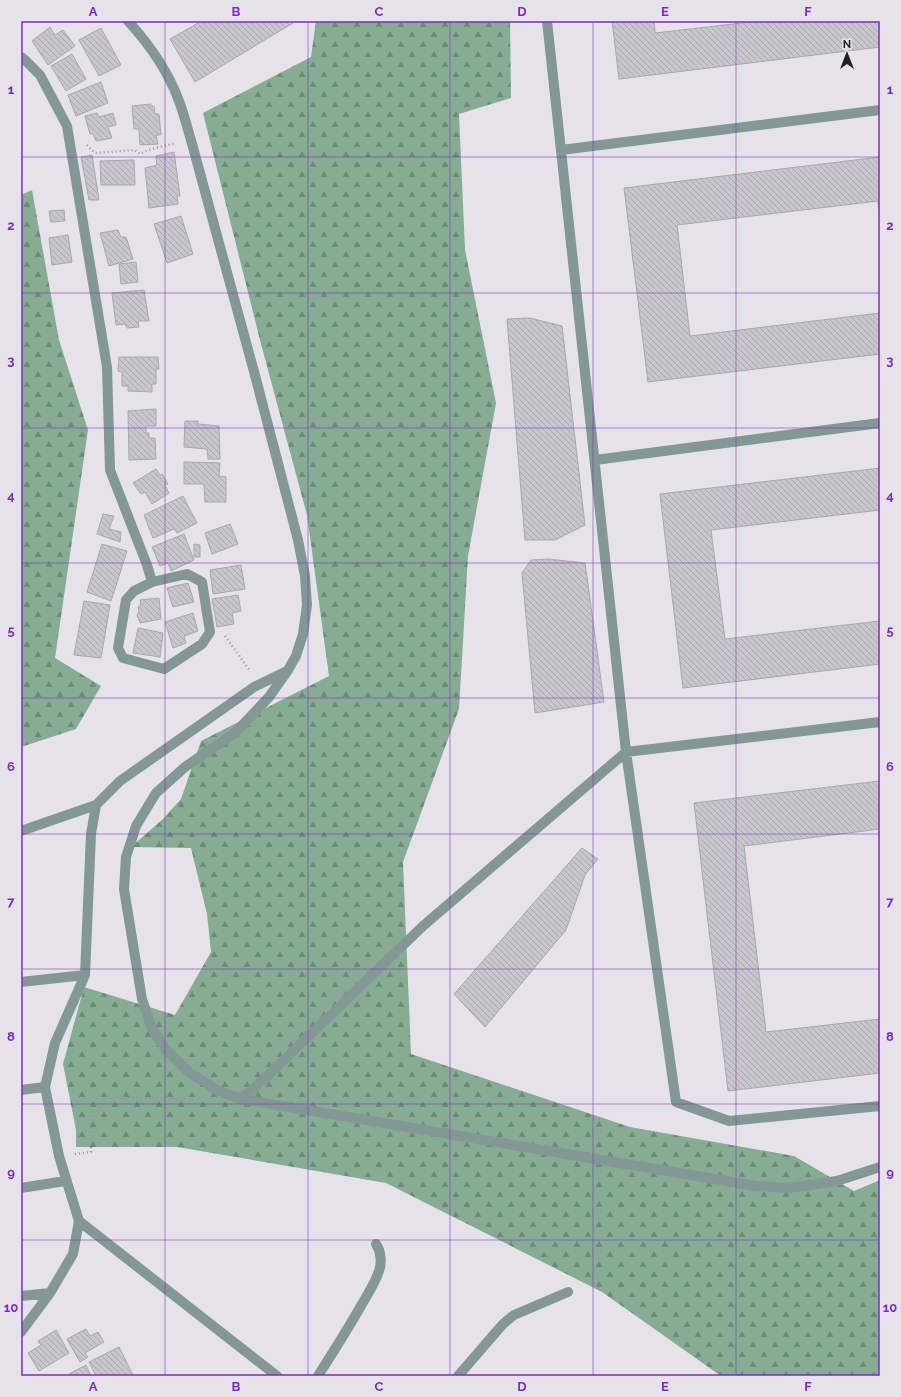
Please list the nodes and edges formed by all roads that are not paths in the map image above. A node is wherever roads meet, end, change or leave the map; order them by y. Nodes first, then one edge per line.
1 (128, 21) edge
2 (547, 21) edge
3 (21, 57) edge
4 (880, 110) edge
5 (561, 150) junction
6 (880, 423) edge
7 (595, 460) junction
8 (152, 582) junction
9 (288, 670) junction
10 (880, 722) edge
11 (626, 752) junction
12 (96, 805) junction
13 (21, 831) edge
14 (85, 975) junction
15 (21, 982) edge
16 (45, 1087) junction
17 (21, 1090) edge
18 (241, 1098) junction
19 (880, 1106) edge
20 (880, 1167) edge
21 (65, 1181) junction
22 (21, 1188) edge
23 (79, 1221) junction
24 (376, 1244) dead end
25 (568, 1292) dead end
26 (50, 1293) junction
27 (21, 1296) edge
28 (21, 1332) edge
29 (276, 1376) edge
30 (318, 1376) edge
31 (458, 1376) edge

1 - 9 street
2 - 5 street
3 - 8 street
4 - 5 street
5 - 7 street
6 - 7 street
7 - 11 street
8 - 8 street
9 - 12 street
9 - 18 street
10 - 11 street
11 - 18 street
11 - 19 street
12 - 13 street
12 - 14 street
14 - 15 street
14 - 16 street
16 - 17 street
16 - 21 street
18 - 20 street
21 - 22 street
21 - 23 street
23 - 26 street
23 - 29 street
24 - 30 street
25 - 31 street
26 - 27 street
26 - 28 street

